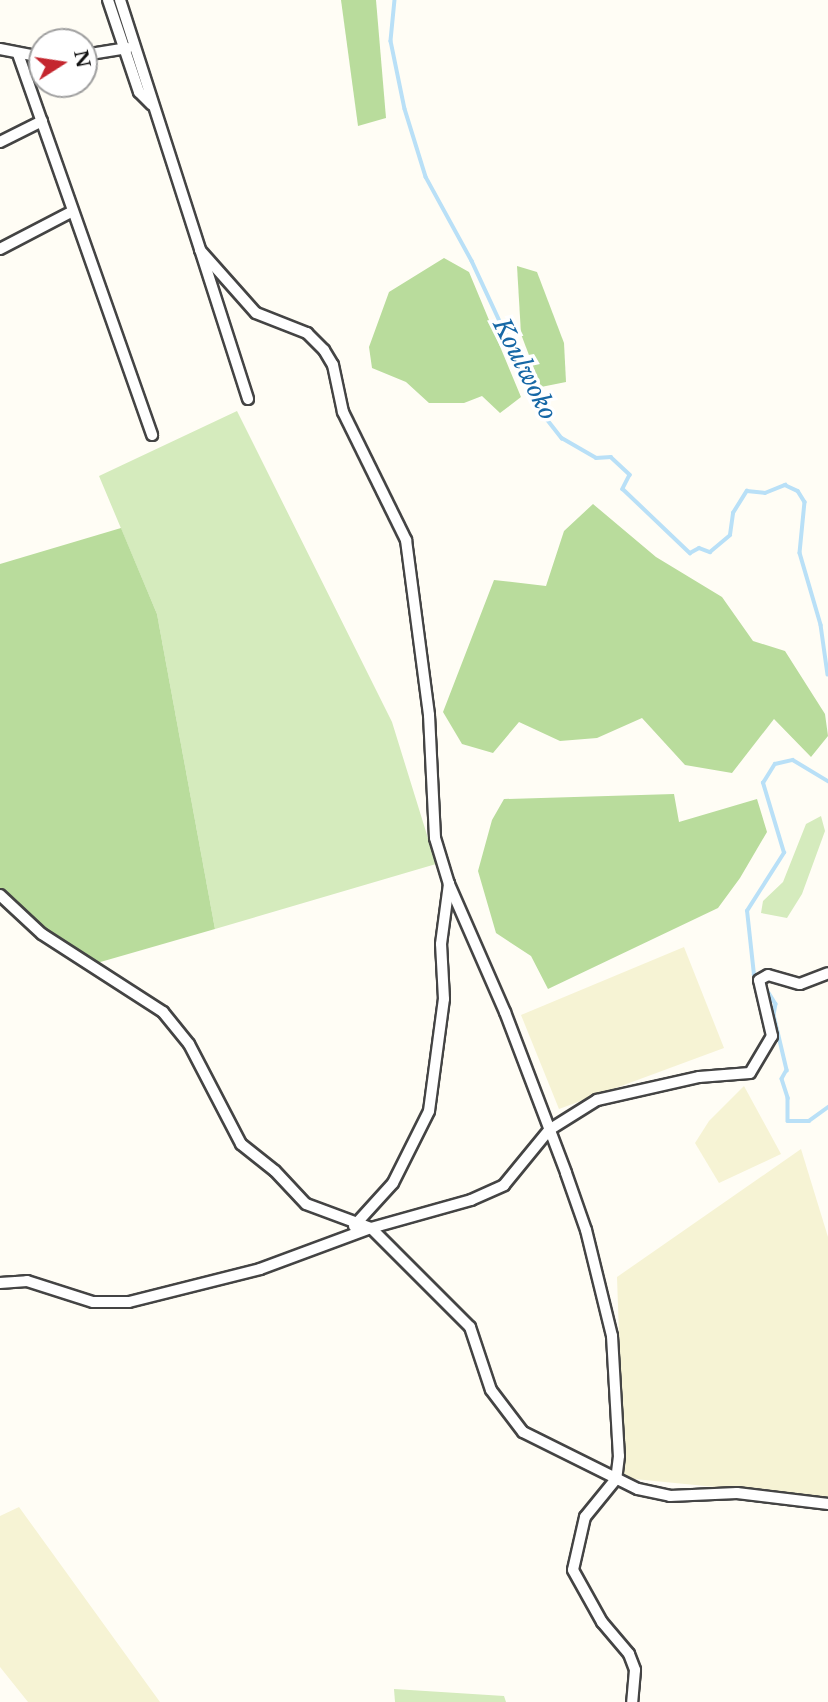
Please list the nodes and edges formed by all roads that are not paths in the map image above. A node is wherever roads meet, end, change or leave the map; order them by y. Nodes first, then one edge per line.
1 (108, 0) edge
2 (120, 0) edge
3 (135, 46) junction
4 (124, 48) junction
5 (0, 49) edge
6 (98, 53) edge
7 (18, 54) junction
8 (28, 55) edge
9 (155, 108) junction
10 (42, 121) junction
11 (0, 142) edge
12 (73, 211) junction
13 (0, 249) edge
14 (200, 250) junction
15 (248, 400) dead end
16 (152, 435) dead end
17 (449, 884) junction
18 (0, 895) edge
19 (828, 973) edge
20 (549, 1130) junction
21 (358, 1222) junction
22 (371, 1228) junction
23 (345, 1237) junction
24 (0, 1283) edge
25 (615, 1479) junction
26 (828, 1504) edge
27 (632, 1702) edge

1 - 4 street
2 - 3 street
3 - 4 street
3 - 9 street
4 - 6 street
4 - 9 street
5 - 7 street
7 - 8 street
7 - 10 street
9 - 14 street
10 - 11 street
10 - 12 street
12 - 13 street
12 - 16 street
14 - 15 street
14 - 17 street
17 - 20 street
17 - 21 street
18 - 21 street
19 - 20 street
20 - 22 street
20 - 25 street
21 - 22 street
21 - 23 street
22 - 23 street
22 - 25 street
23 - 24 street
25 - 26 street
25 - 27 street

